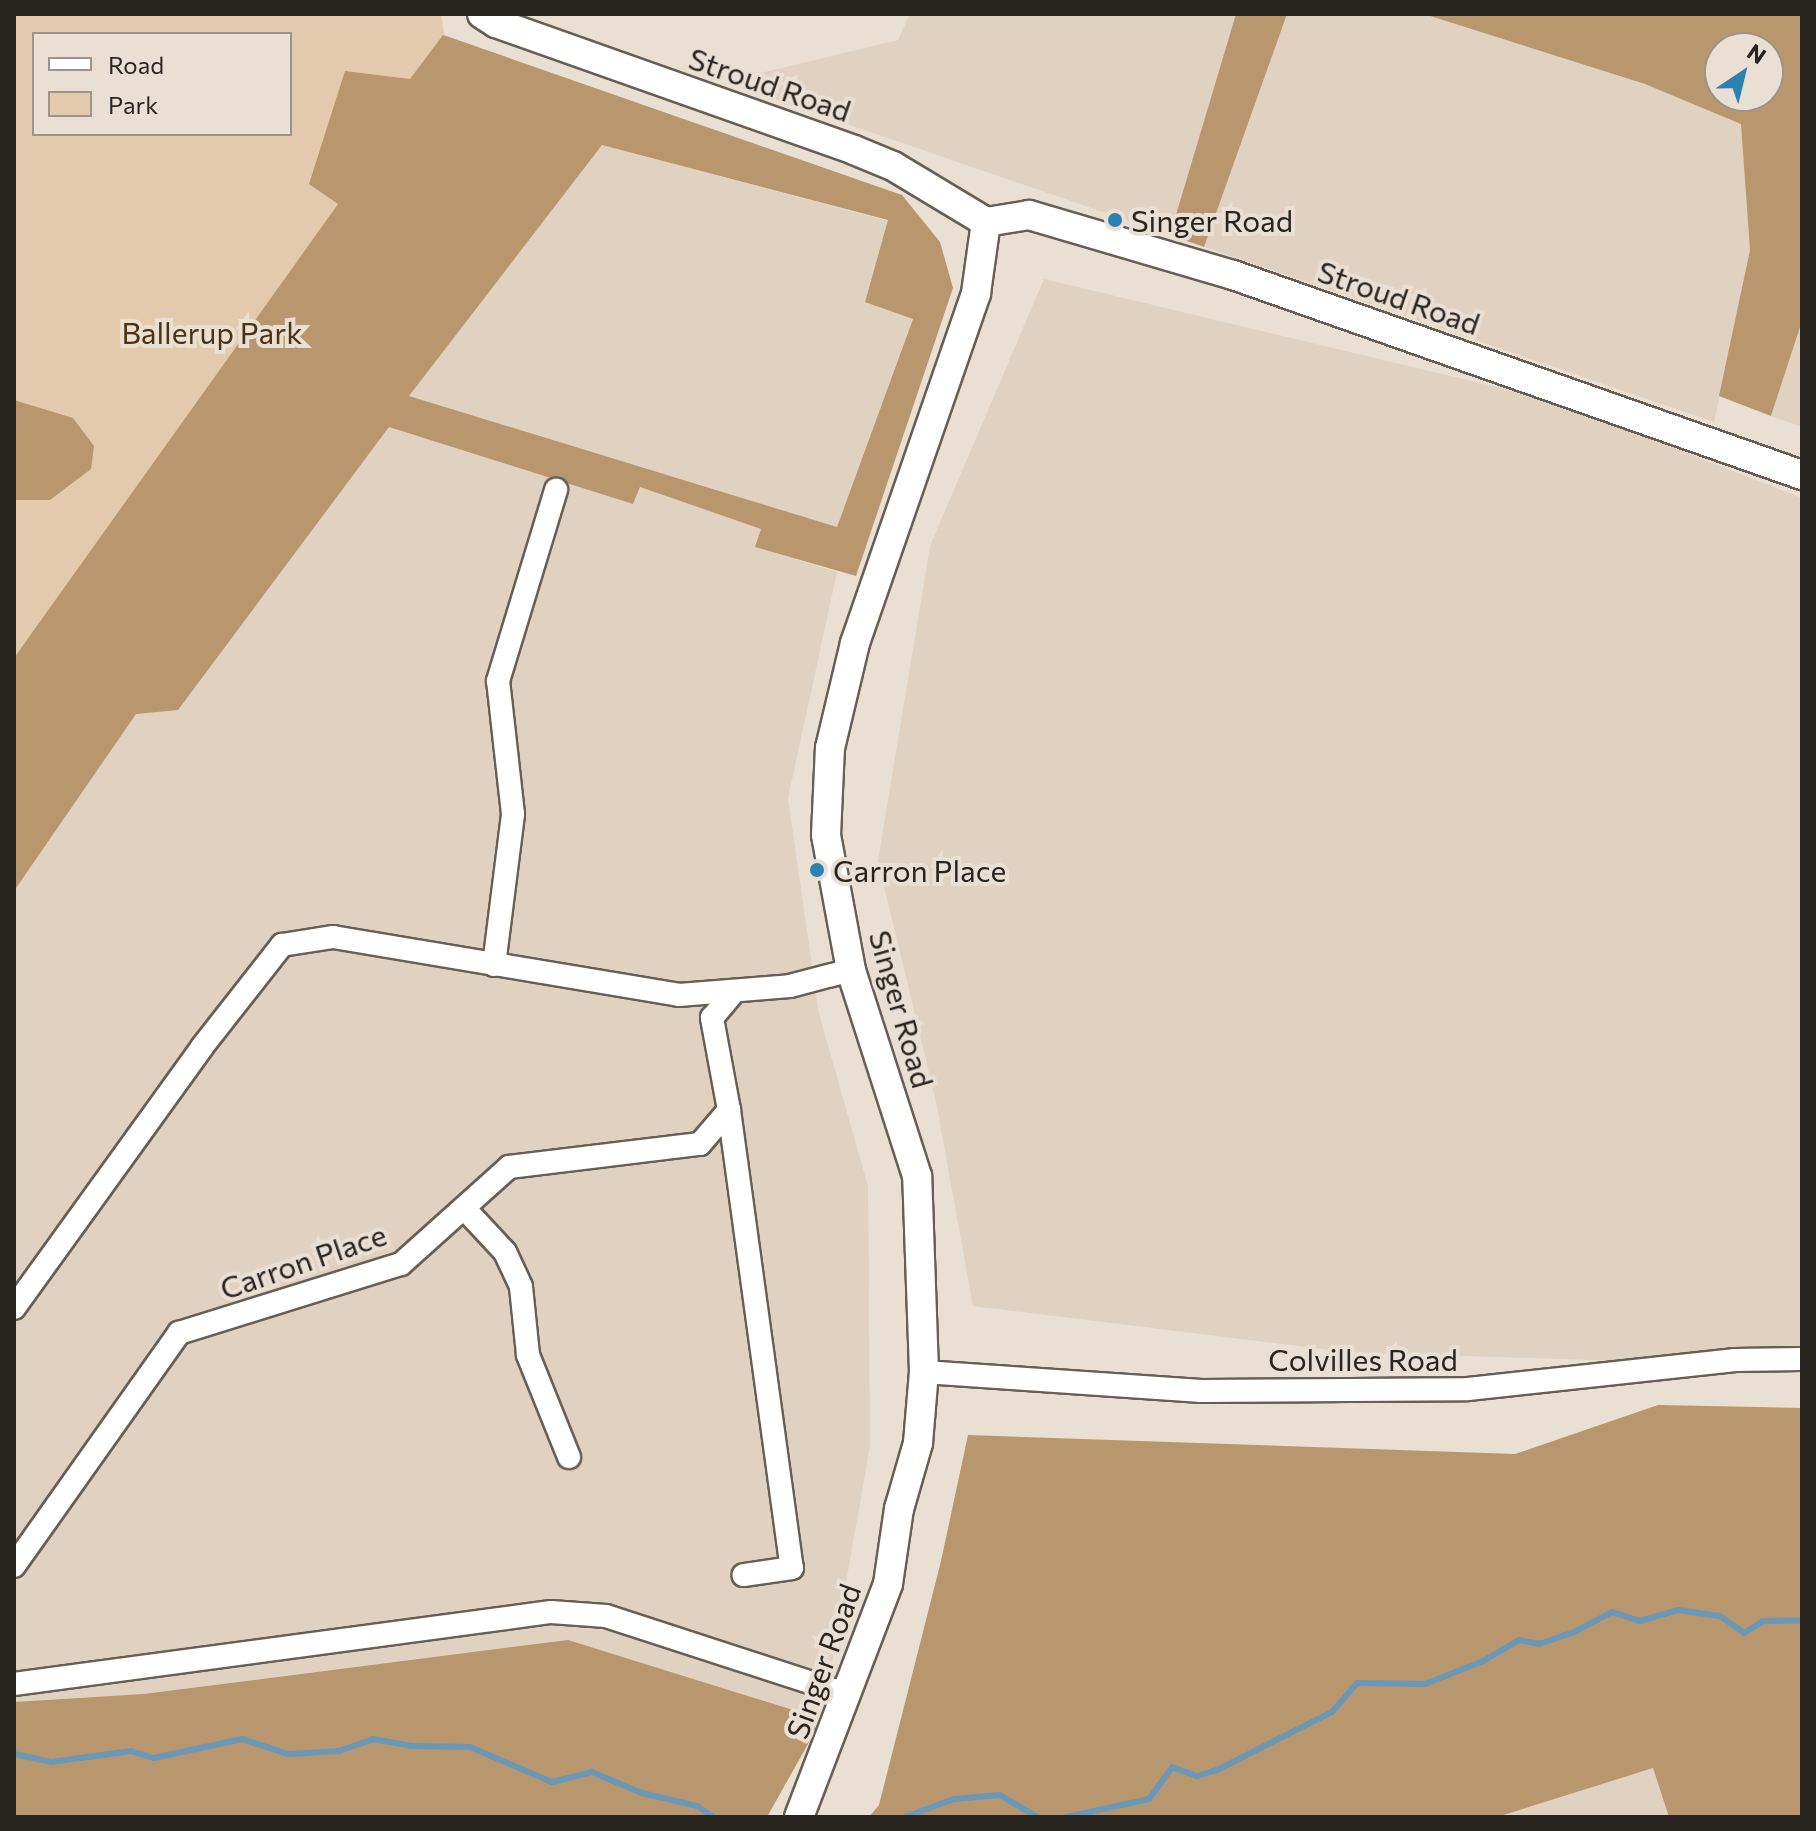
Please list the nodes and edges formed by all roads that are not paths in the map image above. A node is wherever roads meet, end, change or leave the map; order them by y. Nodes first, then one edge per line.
1 (482, 14) edge
2 (986, 222) junction
3 (1802, 475) edge
4 (556, 490) dead end
5 (494, 965) junction
6 (851, 970) junction
7 (735, 991) junction
8 (729, 1110) junction
9 (464, 1208) junction
10 (14, 1308) edge
11 (1802, 1359) edge
12 (924, 1372) junction
13 (569, 1457) dead end
14 (14, 1566) edge
15 (744, 1575) dead end
16 (14, 1684) edge
17 (846, 1694) junction
18 (799, 1817) edge

1 - 2 street, Stroud Road
2 - 3 street, Stroud Road
2 - 6 street, Singer Road
4 - 5 street
5 - 7 street
5 - 10 street
6 - 7 street
6 - 12 street, Singer Road
7 - 8 street
8 - 9 street, Carron Place
8 - 15 street
9 - 13 street
9 - 14 street, Carron Place
11 - 12 street, Colvilles Road
12 - 17 street, Singer Road
16 - 17 street
17 - 18 street, Singer Road

